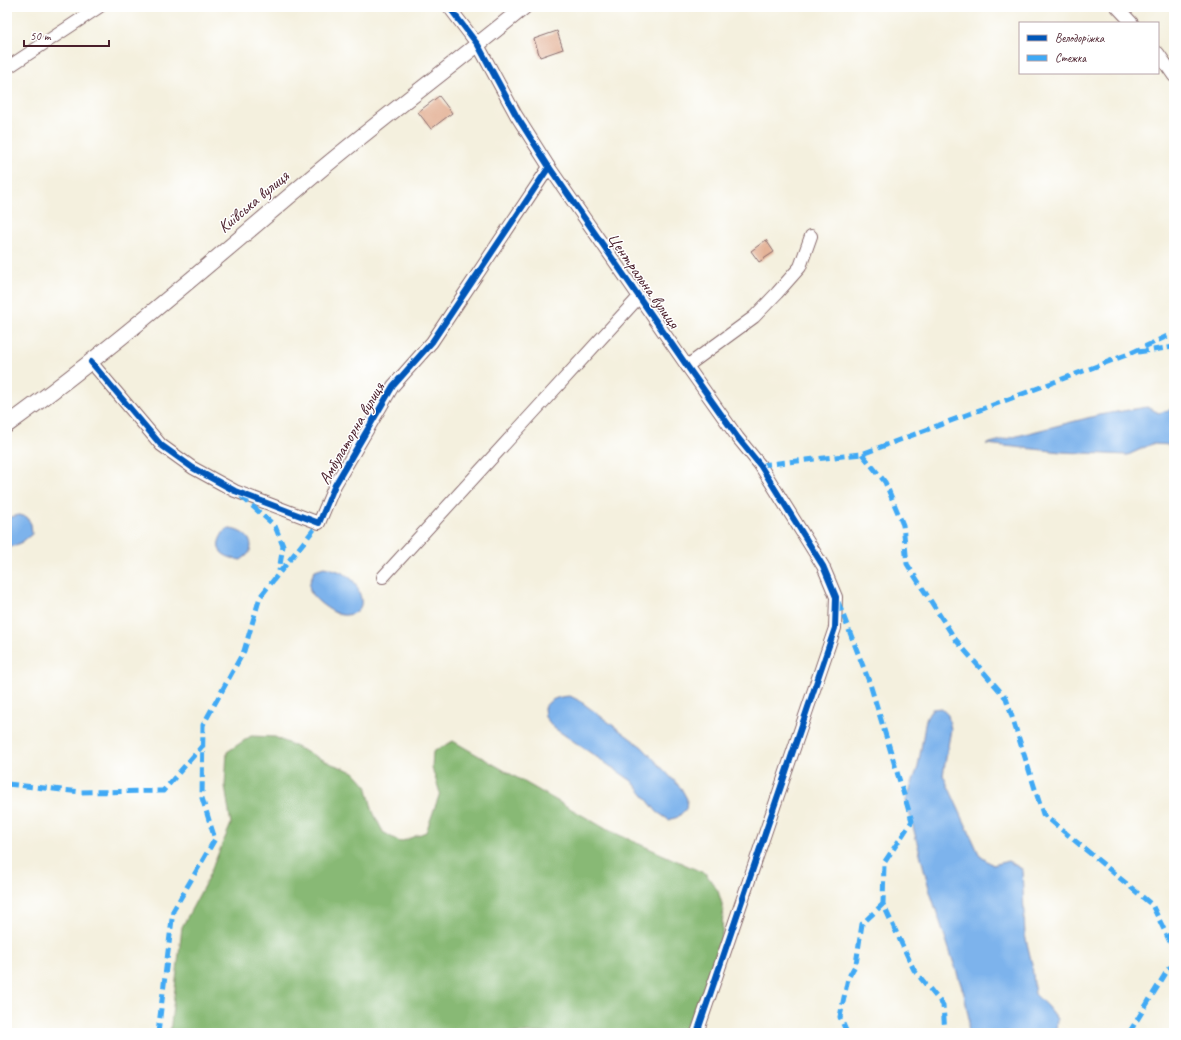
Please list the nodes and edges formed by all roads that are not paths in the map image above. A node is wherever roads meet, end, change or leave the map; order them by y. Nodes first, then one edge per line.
1 (99, 7) edge
2 (449, 7) edge
3 (524, 7) edge
4 (1117, 7) edge
5 (1131, 22) edge
6 (478, 45) junction
7 (1159, 54) edge
8 (7, 68) edge
9 (1174, 76) edge
10 (549, 167) junction
11 (811, 236) dead end
12 (639, 297) junction
13 (91, 362) junction
14 (687, 366) junction
15 (7, 425) edge
16 (384, 577) dead end
17 (697, 1033) edge

1 - 8 street
2 - 6 street, Центральна вулиця
3 - 6 street, Київська вулиця
4 - 5 street
6 - 10 street, Центральна вулиця
6 - 13 street, Київська вулиця
7 - 9 street
10 - 12 street, Центральна вулиця
10 - 13 street, Амбулаторна вулиця
11 - 14 street
12 - 14 street, Центральна вулиця
12 - 16 street
13 - 15 street, Київська вулиця
14 - 17 street, Центральна вулиця

